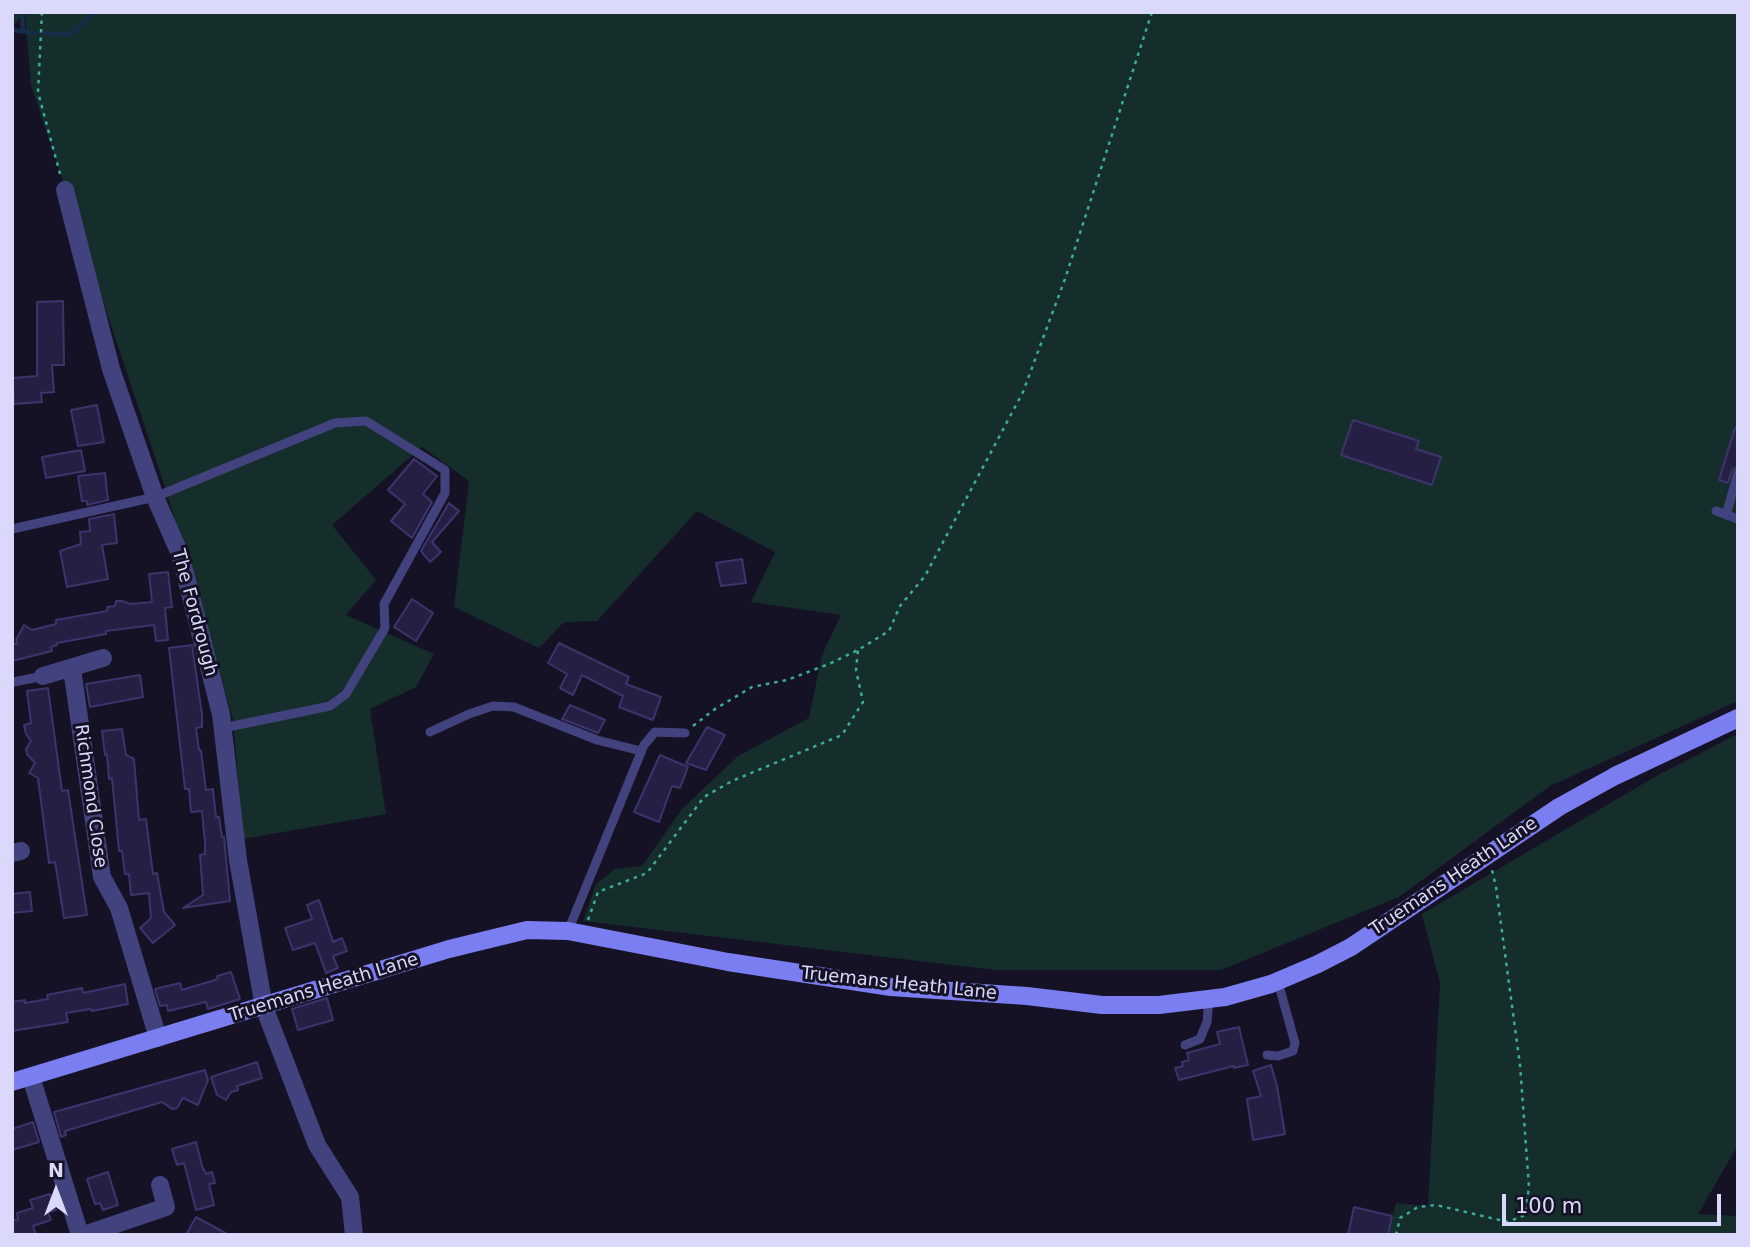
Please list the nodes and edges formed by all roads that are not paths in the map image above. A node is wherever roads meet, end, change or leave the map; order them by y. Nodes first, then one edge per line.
1 (65, 190) road end
2 (1738, 474) edge
3 (155, 497) junction
4 (1716, 511) dead end
5 (1726, 515) junction
6 (1738, 519) edge
7 (12, 529) edge
8 (103, 659) dead end
9 (72, 669) junction
10 (43, 676) joint
11 (14, 682) dead end
12 (1738, 718) edge
13 (223, 728) junction
14 (430, 732) dead end
15 (685, 733) road end
16 (641, 751) junction
17 (568, 930) junction
18 (1278, 982) junction
19 (1209, 999) junction
20 (264, 1007) junction
21 (158, 1038) junction
22 (1185, 1045) dead end
23 (1267, 1055) dead end
24 (31, 1077) junction
25 (12, 1082) edge
26 (160, 1185) dead end
27 (82, 1235) edge
28 (354, 1235) edge

1 - 3 street, The Fordrough
2 - 5 lane
3 - 7 lane
3 - 13 street, The Fordrough
3 - 13 lane
4 - 5 lane
5 - 6 lane
8 - 9 street
9 - 10 street
9 - 21 street, Richmond Close
10 - 11 lane
12 - 18 street, Truemans Heath Lane
13 - 20 street, The Fordrough
14 - 16 lane
15 - 16 lane
16 - 17 lane
17 - 19 street, Truemans Heath Lane
17 - 20 street, Truemans Heath Lane
18 - 19 street, Truemans Heath Lane
18 - 23 lane
19 - 22 lane
20 - 21 street, Truemans Heath Lane
20 - 28 street, The Fordrough
21 - 24 street, Truemans Heath Lane
24 - 25 street, Truemans Heath Lane
24 - 27 street
26 - 27 street

